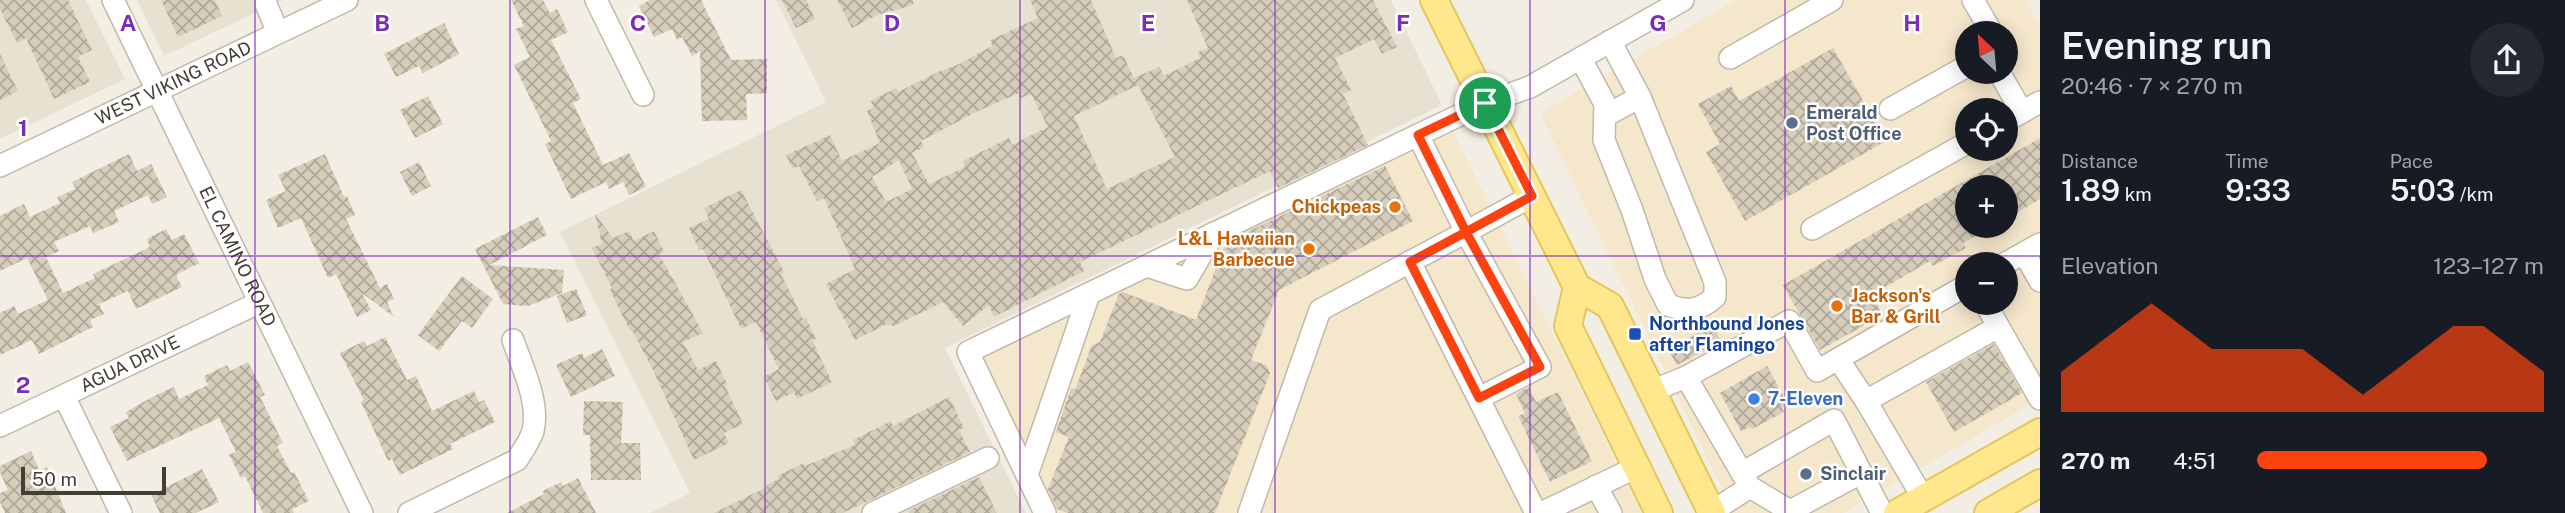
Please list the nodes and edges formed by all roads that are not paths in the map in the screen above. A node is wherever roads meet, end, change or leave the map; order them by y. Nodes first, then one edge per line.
1 (113, 0) edge
2 (347, 0) edge
3 (596, 0) edge
4 (1434, 0) edge
5 (1683, 0) edge
6 (1832, 0) edge
7 (1973, 0) edge
8 (263, 1) edge
9 (1985, 21) edge
10 (278, 33) junction
11 (1610, 41) junction
12 (1730, 58) dead end
13 (1581, 59) junction
14 (1955, 73) edge
15 (2006, 84) edge
16 (158, 90) junction
17 (643, 95) dead end
18 (1640, 97) junction
19 (1485, 103) junction
20 (1890, 109) dead end
21 (2022, 112) edge
22 (1605, 116) junction
23 (1418, 135) junction
24 (1955, 150) edge
25 (0, 166) edge
26 (1532, 196) junction
27 (1812, 229) dead end
28 (1466, 232) junction
29 (1214, 233) junction
30 (2032, 249) edge
31 (1410, 262) junction
32 (1147, 266) junction
33 (2040, 281) edge
34 (1577, 287) junction
35 (1955, 292) edge
36 (1089, 294) junction
37 (258, 303) junction
38 (1992, 315) edge
39 (1998, 327) junction
40 (513, 340) dead end
41 (1838, 359) junction
42 (1686, 377) junction
43 (1652, 391) junction
44 (64, 396) junction
45 (1479, 398) junction
46 (2040, 399) edge
47 (1866, 401) junction
48 (0, 426) edge
49 (2040, 432) edge
50 (988, 458) dead end
51 (1637, 467) junction
52 (1861, 473) junction
53 (1027, 475) junction
54 (1746, 480) junction
55 (2040, 483) edge
56 (1596, 486) junction
57 (1923, 498) junction
58 (121, 513) edge
59 (362, 513) edge
60 (409, 513) edge
61 (873, 513) edge
62 (1045, 513) edge
63 (1249, 513) edge
64 (1539, 513) edge
65 (1611, 513) edge
66 (1659, 513) edge
67 (1711, 513) edge
68 (1882, 513) edge
69 (1897, 513) edge
70 (1988, 513) edge

1 - 16 street, EL CAMINO ROAD
2 - 10 street, WEST VIKING ROAD
3 - 17 street
4 - 19 main road
5 - 11 street
6 - 12 street
7 - 9 street
8 - 10 street
10 - 16 street, WEST VIKING ROAD
11 - 13 street
11 - 18 street
13 - 19 street
13 - 22 street
14 - 20 street
15 - 21 street
16 - 25 street, WEST VIKING ROAD
16 - 37 street, EL CAMINO ROAD
18 - 22 street
18 - 22 street
19 - 23 street
19 - 26 main road
23 - 28 street
23 - 29 street
24 - 27 street
26 - 28 street
26 - 34 main road
28 - 31 street
28 - 45 street
29 - 32 street
29 - 32 street
30 - 33 street
31 - 45 street
31 - 63 street
32 - 36 street
34 - 43 main road
34 - 51 main road
35 - 41 street
36 - 53 street
36 - 53 street
37 - 44 street, AGUA DRIVE
37 - 59 street, EL CAMINO ROAD
38 - 39 street
39 - 46 street
39 - 47 street
40 - 60 street
41 - 42 street
41 - 47 street
42 - 43 street
42 - 54 street
43 - 67 main road
44 - 48 street, AGUA DRIVE
44 - 58 street
45 - 64 street
47 - 57 street
49 - 57 main road
50 - 61 street
51 - 56 street
51 - 66 main road
52 - 54 street
52 - 54 street
52 - 68 street
53 - 62 street
54 - 67 street
55 - 70 main road
56 - 64 street
56 - 65 street
57 - 69 main road

